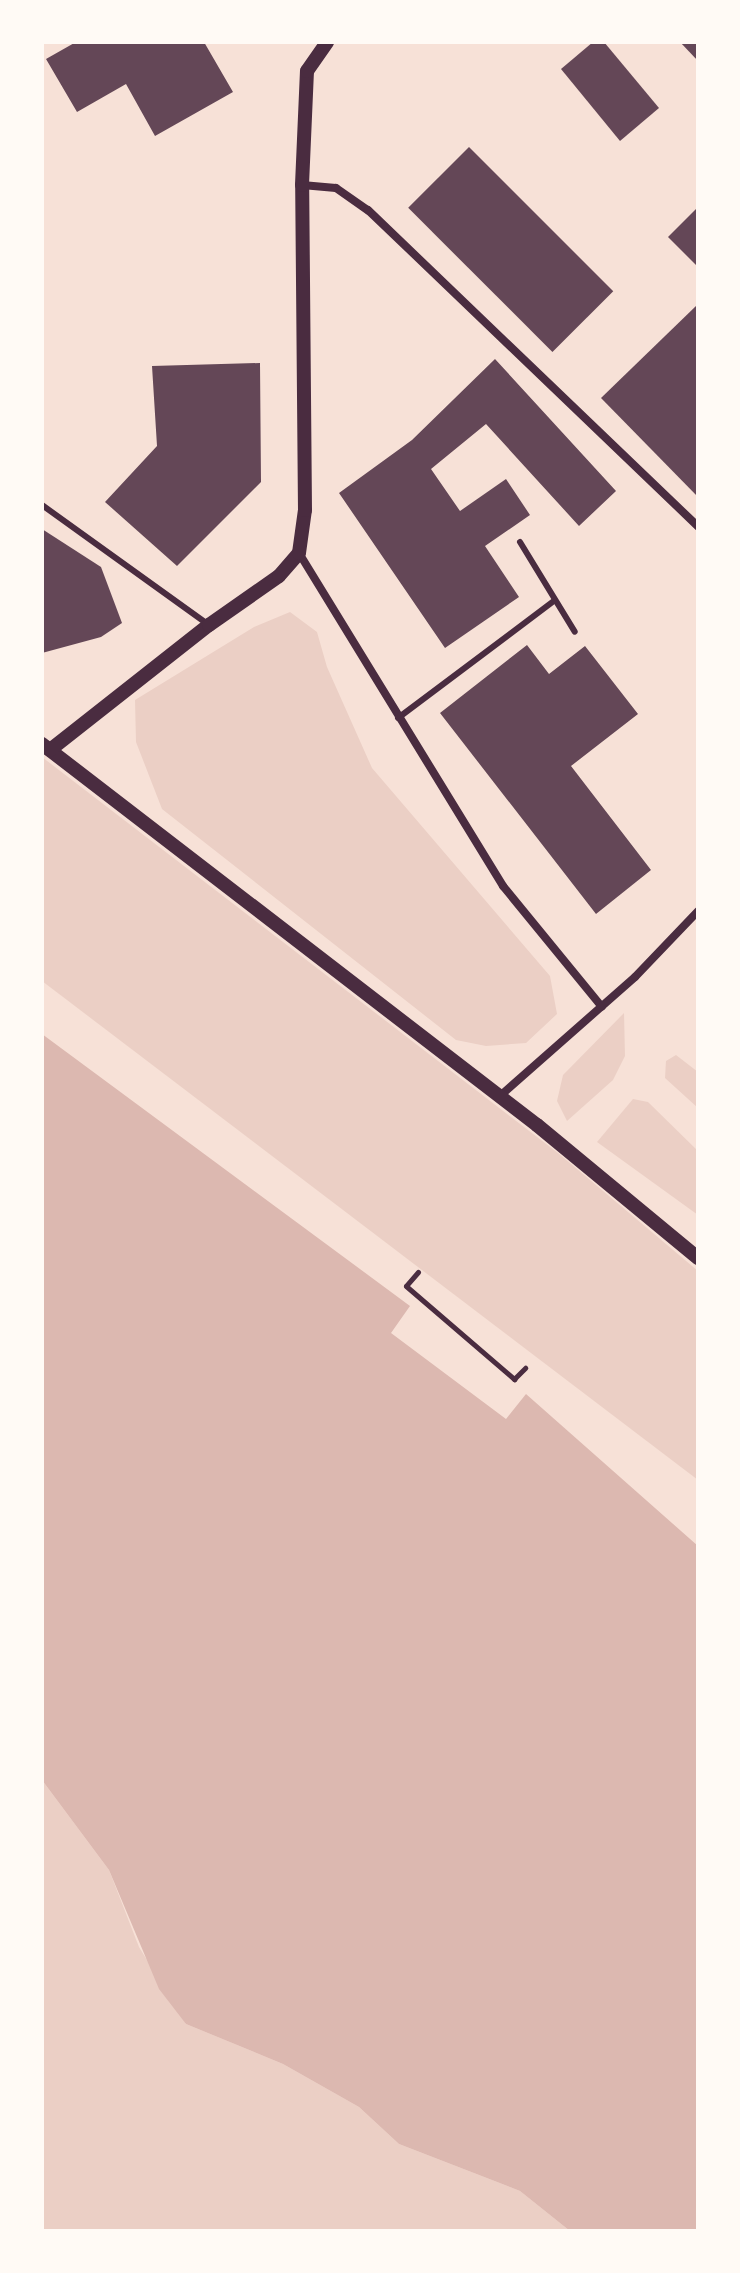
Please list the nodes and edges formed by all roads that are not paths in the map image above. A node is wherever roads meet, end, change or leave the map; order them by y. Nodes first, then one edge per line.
1 (327, 42) edge
2 (302, 185) junction
3 (42, 505) edge
4 (698, 527) edge
5 (520, 542) dead end
6 (299, 553) junction
7 (554, 601) junction
8 (209, 625) junction
9 (575, 632) dead end
10 (398, 718) junction
11 (46, 747) edge
12 (698, 911) edge
13 (602, 1007) junction
14 (500, 1096) junction
15 (698, 1258) edge

1 - 2 street
2 - 4 street
2 - 6 street
3 - 8 lane
5 - 7 lane
6 - 8 street
6 - 10 street
7 - 9 lane
7 - 10 lane
8 - 11 street
10 - 13 street
11 - 14 street
12 - 13 street
13 - 14 street
14 - 15 street

